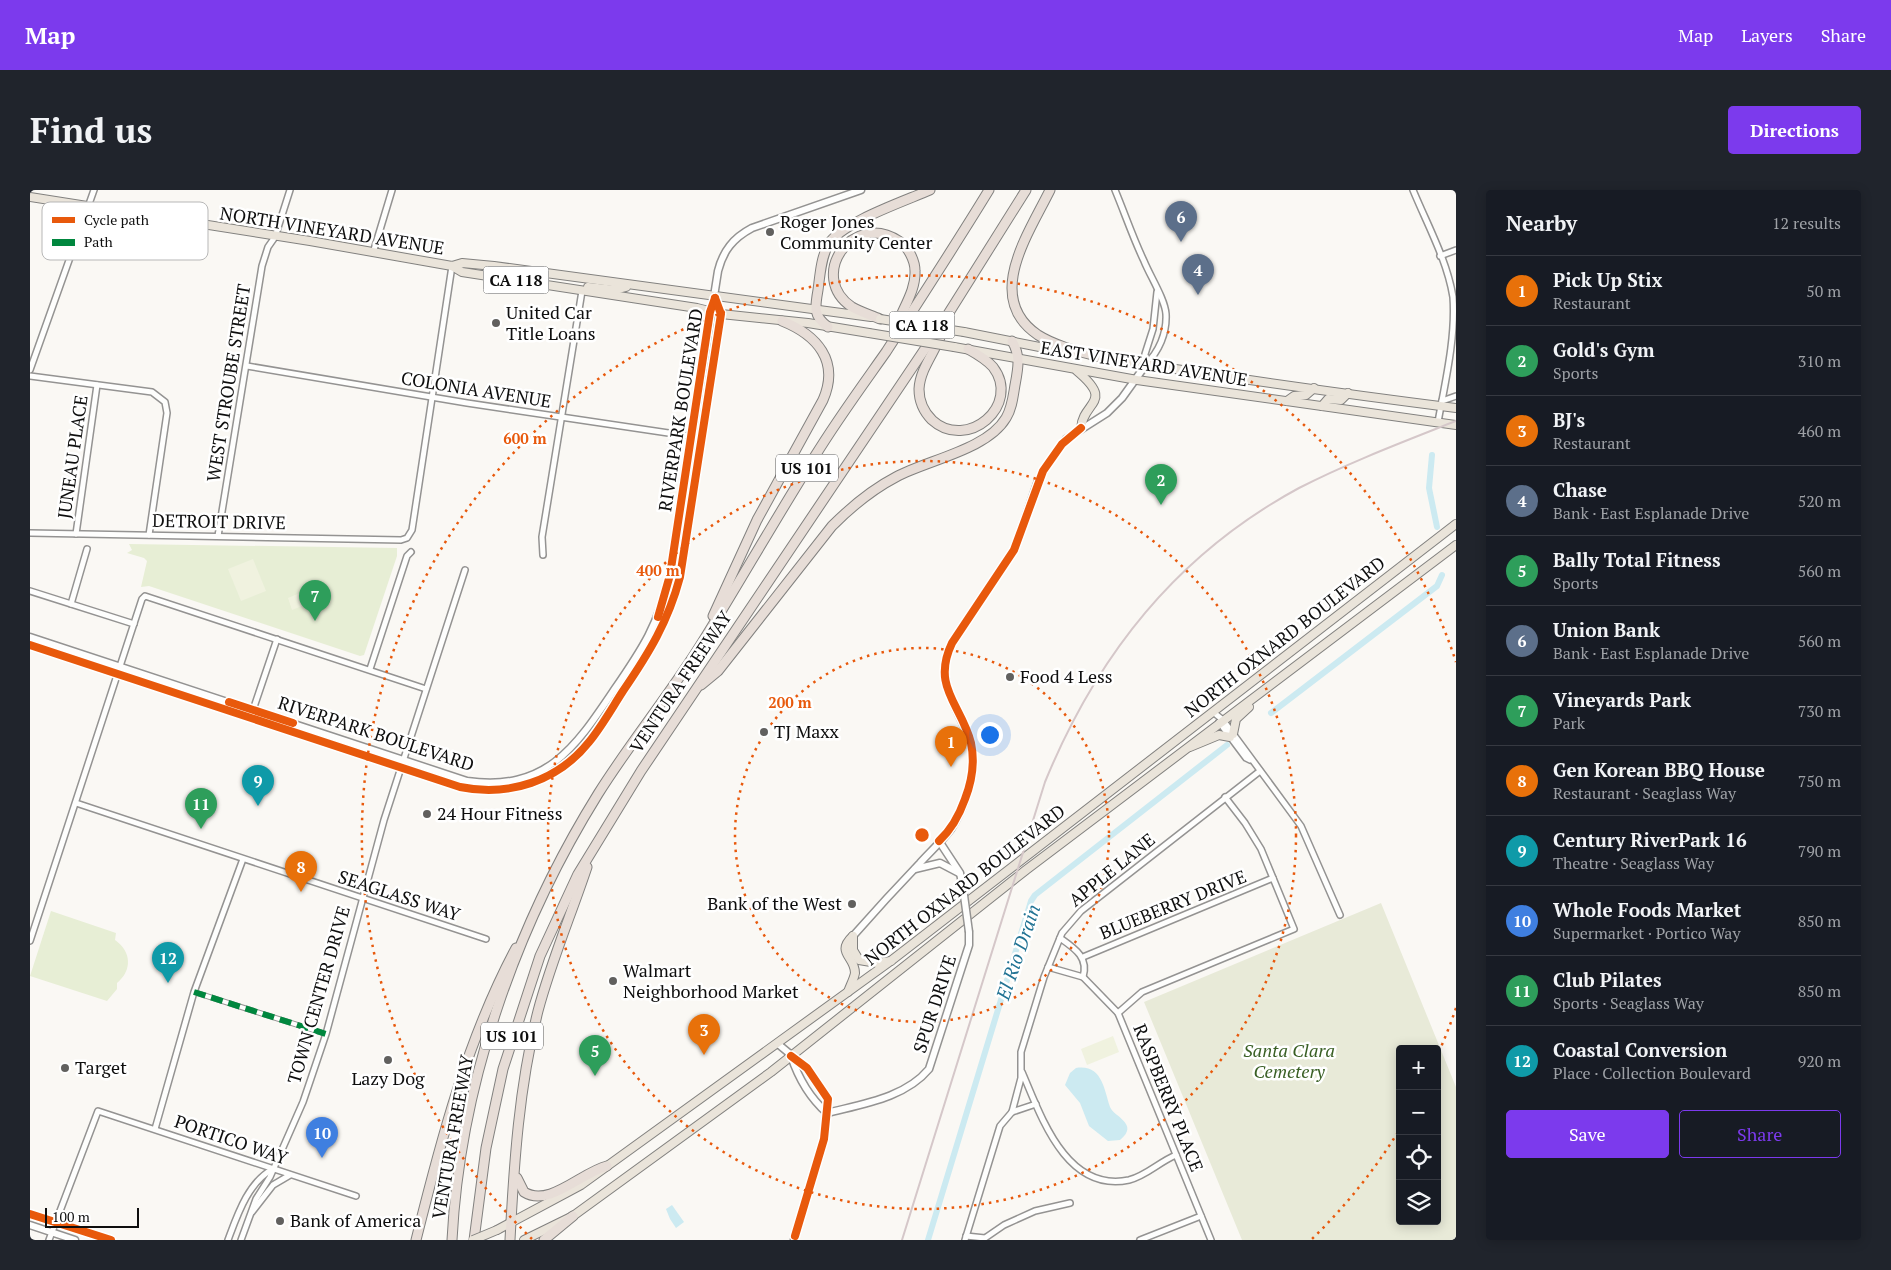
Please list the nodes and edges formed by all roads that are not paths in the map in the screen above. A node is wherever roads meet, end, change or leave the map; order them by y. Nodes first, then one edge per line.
1 (94, 190) edge
2 (290, 190) edge
3 (392, 190) edge
4 (861, 190) edge
5 (930, 190) edge
6 (989, 190) edge
7 (1026, 190) edge
8 (1050, 190) edge
9 (1115, 190) edge
10 (1413, 190) edge
11 (848, 192) edge
12 (30, 197) edge
13 (62, 202) edge
14 (90, 202) edge
15 (208, 226) edge
16 (275, 237) junction
17 (1456, 250) edge
18 (372, 253) junction
19 (1440, 256) junction
20 (69, 260) edge
21 (452, 266) junction
22 (630, 286) junction
23 (582, 291) junction
24 (1157, 291) junction
25 (715, 298) junction
26 (815, 310) junction
27 (710, 312) junction
28 (721, 314) junction
29 (880, 319) junction
30 (945, 319) junction
31 (782, 321) junction
32 (828, 327) junction
33 (1012, 341) junction
34 (891, 343) junction
35 (968, 349) junction
36 (1019, 358) junction
37 (1104, 358) junction
38 (247, 366) junction
39 (1148, 366) junction
40 (1076, 369) junction
41 (30, 370) edge
42 (30, 376) edge
43 (1137, 380) junction
44 (97, 385) junction
45 (1314, 388) junction
46 (1348, 393) junction
47 (1456, 396) edge
48 (433, 397) junction
49 (1286, 401) junction
50 (1441, 404) junction
51 (1322, 406) junction
52 (1456, 408) edge
53 (562, 417) junction
54 (1438, 422) junction
55 (1456, 425) edge
56 (1081, 428) junction
57 (691, 438) junction
58 (702, 438) junction
59 (1456, 524) edge
60 (30, 533) edge
61 (76, 534) junction
62 (149, 535) junction
63 (218, 536) junction
64 (1456, 545) edge
65 (87, 549) dead end
66 (411, 552) dead end
67 (543, 555) dead end
68 (465, 570) dead end
69 (30, 591) edge
70 (70, 604) junction
71 (134, 624) junction
72 (30, 637) edge
73 (277, 639) junction
74 (30, 645) edge
75 (698, 650) junction
76 (120, 667) junction
77 (370, 670) junction
78 (1286, 674) junction
79 (118, 675) junction
80 (426, 689) junction
81 (693, 692) junction
82 (253, 710) junction
83 (1213, 712) junction
84 (1221, 722) junction
85 (1231, 736) junction
86 (1186, 748) junction
87 (402, 764) junction
88 (1260, 771) junction
89 (1225, 798) junction
90 (76, 803) junction
91 (940, 841) junction
92 (594, 846) junction
93 (242, 859) junction
94 (913, 870) junction
95 (960, 873) junction
96 (1273, 878) junction
97 (362, 898) junction
98 (534, 915) junction
99 (1340, 915) dead end
100 (32, 926) edge
101 (854, 936) junction
102 (486, 938) dead end
103 (1060, 938) junction
104 (30, 941) edge
105 (1082, 957) junction
106 (892, 960) junction
107 (1048, 967) junction
108 (1083, 977) junction
109 (194, 992) junction
110 (848, 992) junction
111 (1118, 1013) junction
112 (326, 1034) junction
113 (778, 1044) junction
114 (791, 1056) junction
115 (1021, 1069) junction
116 (1036, 1104) junction
117 (1012, 1112) junction
118 (827, 1113) junction
119 (154, 1129) junction
120 (1176, 1155) junction
121 (515, 1166) junction
122 (607, 1166) junction
123 (273, 1169) junction
124 (291, 1175) junction
125 (356, 1196) dead end
126 (1070, 1203) dead end
127 (30, 1214) edge
128 (249, 1216) junction
129 (573, 1216) junction
130 (1201, 1216) junction
131 (56, 1222) junction
132 (511, 1224) junction
133 (30, 1225) edge
134 (52, 1233) junction
135 (965, 1238) edge
136 (794, 1239) edge
137 (50, 1240) edge
138 (75, 1240) edge
139 (110, 1240) edge
140 (228, 1240) edge
141 (241, 1240) edge
142 (416, 1240) edge
143 (452, 1240) edge
144 (474, 1240) edge
145 (510, 1240) edge
146 (524, 1240) edge
147 (544, 1240) edge
148 (1140, 1240) edge
149 (1211, 1240) edge

1 - 14 street
2 - 16 street, WEST STROUBE STREET
3 - 18 street
4 - 11 street
5 - 26 highway
6 - 34 highway, VENTURA FREEWAY / US 101
7 - 30 highway, VENTURA FREEWAY / US 101
8 - 37 highway
9 - 24 street
10 - 19 street
11 - 25 street
12 - 13 main road, NORTH VINEYARD AVENUE / CA 118
15 - 16 main road, NORTH VINEYARD AVENUE / CA 118
16 - 18 main road, NORTH VINEYARD AVENUE / CA 118
16 - 38 street, WEST STROUBE STREET
17 - 19 street
18 - 21 main road, NORTH VINEYARD AVENUE / CA 118
19 - 50 street
20 - 41 street
21 - 22 main road, NORTH VINEYARD AVENUE / CA 118
21 - 23 main road, NORTH VINEYARD AVENUE / CA 118
21 - 48 street
22 - 23 main road
22 - 25 main road, CA 118
23 - 27 main road, NORTH VINEYARD AVENUE / CA 118
23 - 53 street
24 - 39 street
24 - 39 street
25 - 26 main road, CA 118
25 - 27 street, RIVERPARK BOULEVARD
25 - 28 street, RIVERPARK BOULEVARD
26 - 29 main road, EAST VINEYARD AVENUE / CA 118
26 - 32 highway
27 - 28 main road, NORTH VINEYARD AVENUE / CA 118
27 - 57 street, RIVERPARK BOULEVARD
28 - 31 main road, NORTH VINEYARD AVENUE / CA 118
28 - 58 street, RIVERPARK BOULEVARD
29 - 33 main road, EAST VINEYARD AVENUE / CA 118, bridge
29 - 34 highway
30 - 35 highway
30 - 81 highway, VENTURA FREEWAY / US 101
31 - 32 main road, NORTH VINEYARD AVENUE / CA 118
31 - 75 highway
32 - 35 main road, EAST VINEYARD AVENUE / CA 118, bridge
33 - 36 highway
33 - 37 main road, EAST VINEYARD AVENUE
34 - 75 highway, VENTURA FREEWAY / US 101
35 - 36 main road, EAST VINEYARD AVENUE
36 - 40 main road, EAST VINEYARD AVENUE
36 - 81 highway
37 - 39 main road, EAST VINEYARD AVENUE
38 - 48 street, COLONIA AVENUE
38 - 63 street, WEST STROUBE STREET
39 - 43 street
39 - 45 main road, EAST VINEYARD AVENUE
40 - 43 main road, EAST VINEYARD AVENUE
40 - 56 main road
42 - 44 street
43 - 49 main road, EAST VINEYARD AVENUE
43 - 56 street
44 - 61 street, JUNEAU PLACE
44 - 62 street
45 - 46 main road, EAST VINEYARD AVENUE
45 - 49 main road
46 - 50 main road, EAST VINEYARD AVENUE
46 - 51 main road
47 - 50 street
48 - 53 street, COLONIA AVENUE
48 - 63 street, DETROIT DRIVE
49 - 51 main road, EAST VINEYARD AVENUE
50 - 52 main road, EAST VINEYARD AVENUE
50 - 54 street
51 - 54 main road, EAST VINEYARD AVENUE
53 - 57 street, COLONIA AVENUE
53 - 67 street
54 - 55 main road, EAST VINEYARD AVENUE
56 - 91 street
57 - 58 street, COLONIA AVENUE
57 - 87 street, RIVERPARK BOULEVARD
58 - 87 street, RIVERPARK BOULEVARD
59 - 83 main road, NORTH OXNARD BOULEVARD
60 - 61 street, DETROIT DRIVE
61 - 62 street, DETROIT DRIVE
62 - 63 street, DETROIT DRIVE
64 - 78 main road, NORTH OXNARD BOULEVARD
65 - 70 street
66 - 77 street
68 - 80 street, TOWN CENTER DRIVE
69 - 70 street
70 - 71 street
71 - 73 street
71 - 76 street
72 - 76 street, RIVERPARK BOULEVARD
73 - 77 street
73 - 82 street
74 - 79 street, RIVERPARK BOULEVARD
75 - 98 highway, VENTURA FREEWAY / US 101
76 - 79 street
76 - 82 street, RIVERPARK BOULEVARD
77 - 80 street
78 - 84 main road, NORTH OXNARD BOULEVARD
78 - 85 main road
79 - 87 street, RIVERPARK BOULEVARD
79 - 90 street
80 - 87 street, TOWN CENTER DRIVE
81 - 92 highway, VENTURA FREEWAY / US 101
82 - 87 street, RIVERPARK BOULEVARD
83 - 84 street
83 - 106 main road, NORTH OXNARD BOULEVARD
84 - 85 street
84 - 86 main road, NORTH OXNARD BOULEVARD
85 - 86 main road
85 - 88 street
86 - 114 main road, NORTH OXNARD BOULEVARD
87 - 97 street, TOWN CENTER DRIVE
88 - 89 street, APPLE LANE
88 - 99 street
89 - 96 street
89 - 103 street, APPLE LANE
90 - 93 street, SEAGLASS WAY
90 - 100 street
91 - 94 street
91 - 95 street, SPUR DRIVE
92 - 121 highway
92 - 144 highway, VENTURA FREEWAY / US 101
93 - 97 street, SEAGLASS WAY
93 - 109 street
94 - 95 street
94 - 101 street
95 - 118 street, SPUR DRIVE, bridge
96 - 105 street, BLUEBERRY DRIVE
96 - 111 street
97 - 102 street, SEAGLASS WAY
97 - 112 street, TOWN CENTER DRIVE
98 - 142 highway
98 - 143 highway, VENTURA FREEWAY / US 101
100 - 104 street
101 - 106 main road
101 - 110 main road
103 - 105 street
103 - 107 street, APPLE LANE
105 - 108 street
106 - 110 main road, NORTH OXNARD BOULEVARD
107 - 108 street, RASPBERRY PLACE
107 - 115 street, APPLE LANE
108 - 111 street, RASPBERRY PLACE
109 - 112 street
109 - 119 street
110 - 113 main road, NORTH OXNARD BOULEVARD
111 - 120 street, RASPBERRY PLACE
112 - 123 street, TOWN CENTER DRIVE
113 - 114 street
113 - 122 main road, NORTH OXNARD BOULEVARD
114 - 118 street
114 - 118 street
114 - 129 main road, NORTH OXNARD BOULEVARD
115 - 116 street
115 - 117 street, APPLE LANE
116 - 117 street
116 - 120 street
117 - 135 street, APPLE LANE
118 - 136 street
119 - 123 street, PORTICO WAY
119 - 131 street, PORTICO WAY
120 - 130 street, RASPBERRY PLACE
121 - 122 highway
121 - 132 highway
122 - 132 main road, NORTH OXNARD BOULEVARD
123 - 124 street, PORTICO WAY
123 - 128 street, TOWN CENTER DRIVE
123 - 140 street, TOWN CENTER DRIVE
124 - 125 street, PORTICO WAY
124 - 128 street, TOWN CENTER DRIVE
126 - 135 street
127 - 131 street
128 - 141 street, TOWN CENTER DRIVE
129 - 146 main road, NORTH OXNARD BOULEVARD
129 - 147 highway
130 - 148 street
130 - 149 street, RASPBERRY PLACE
131 - 134 street
131 - 139 street
132 - 144 main road, NORTH OXNARD BOULEVARD, bridge
132 - 145 highway
133 - 134 street
134 - 137 street
134 - 138 street

